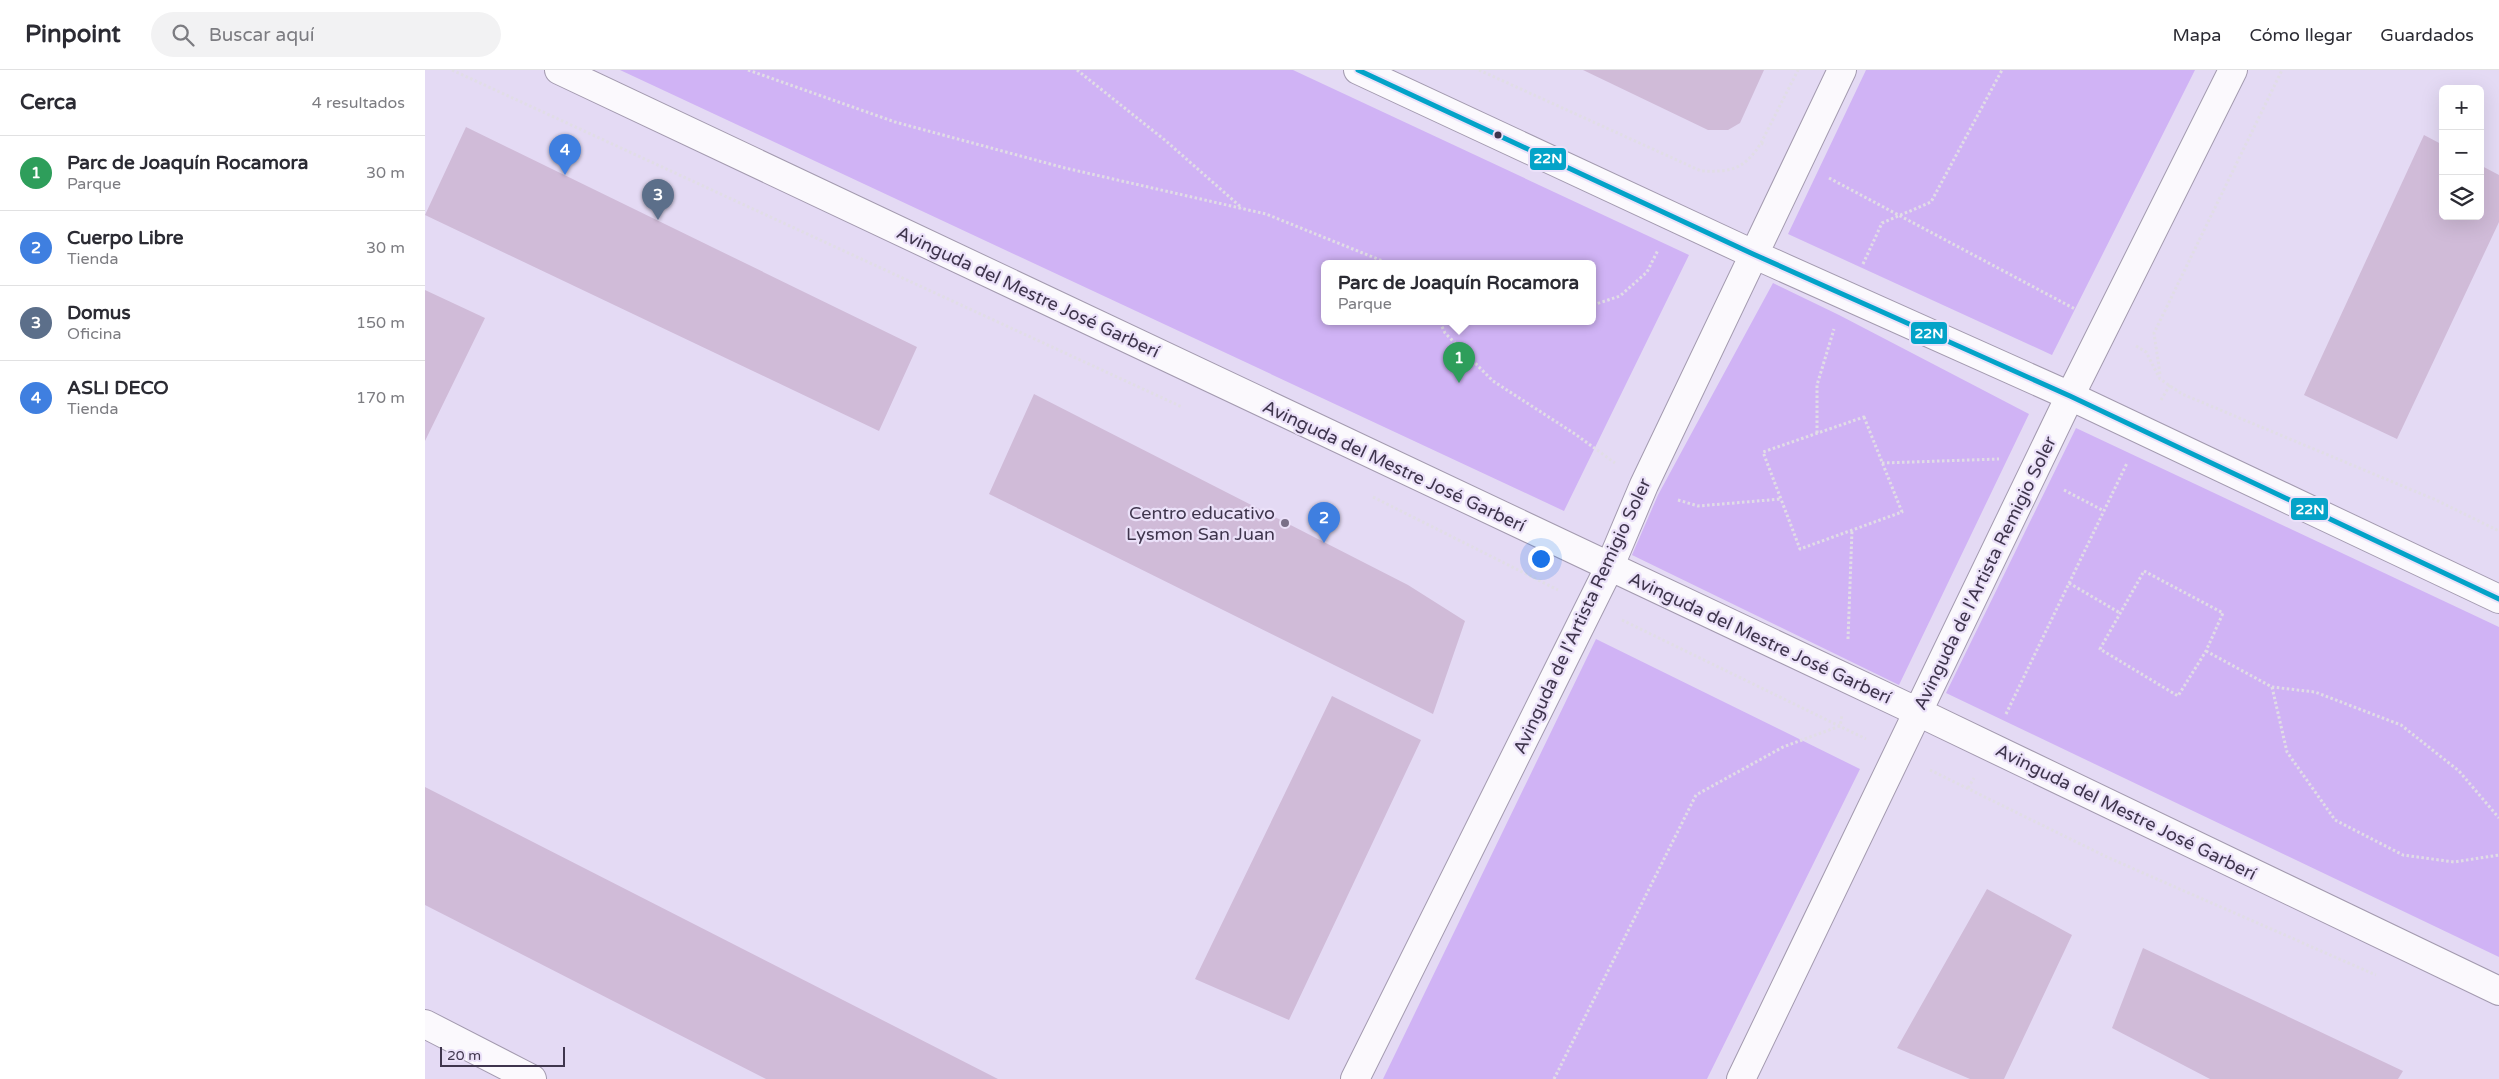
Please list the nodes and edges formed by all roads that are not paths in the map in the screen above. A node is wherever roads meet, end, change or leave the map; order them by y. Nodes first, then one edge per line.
1 (559, 70) edge
2 (1358, 70) edge
3 (1842, 70) edge
4 (2233, 70) edge
5 (1753, 254) junction
6 (2070, 396) junction
7 (1609, 568) junction
8 (2499, 599) edge
9 (1918, 712) junction
10 (2499, 991) edge
11 (425, 1024) edge
12 (532, 1079) edge
13 (1355, 1079) edge
14 (1741, 1079) edge

1 - 7 street, Avinguda del Mestre José Garberí
2 - 5 street
3 - 5 street, Avinguda de l'Artista Remigio Soler
4 - 6 street, Avinguda de l'Artista Remigio Soler
5 - 6 street
5 - 7 street, Avinguda de l'Artista Remigio Soler
6 - 8 street
6 - 9 street, Avinguda de l'Artista Remigio Soler
7 - 9 street, Avinguda del Mestre José Garberí
7 - 13 street, Avinguda de l'Artista Remigio Soler
9 - 10 street, Avinguda del Mestre José Garberí
9 - 14 street, Avinguda de l'Artista Remigio Soler
11 - 12 street

